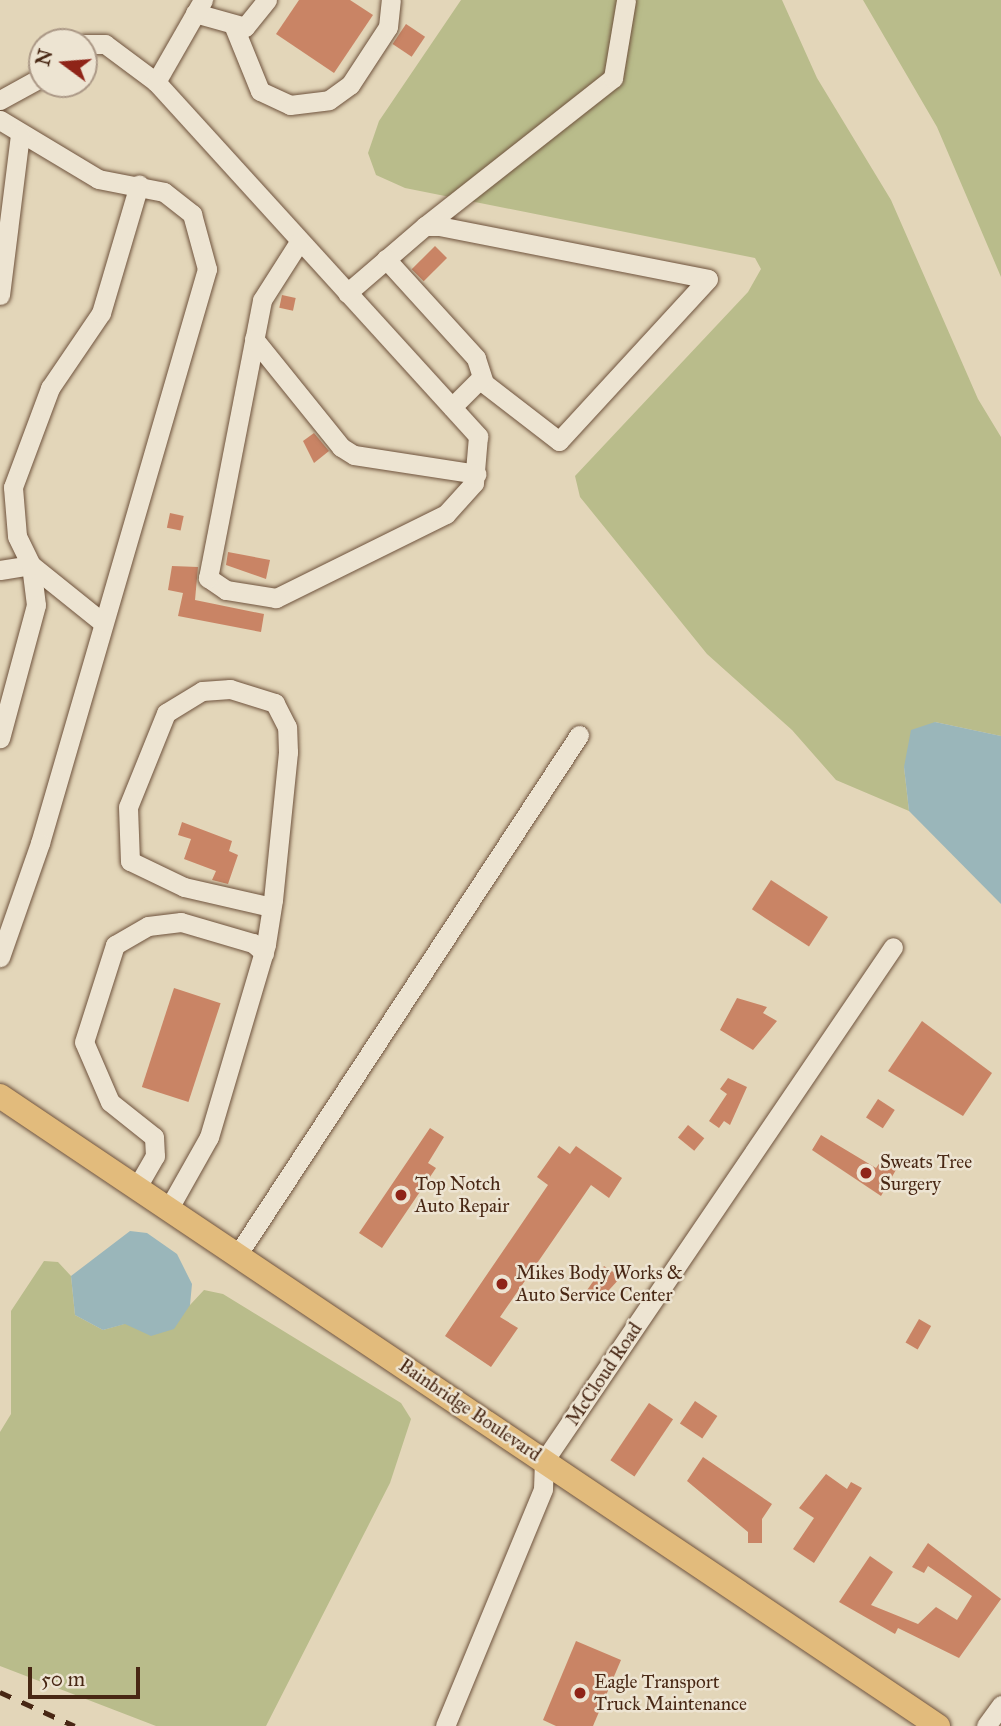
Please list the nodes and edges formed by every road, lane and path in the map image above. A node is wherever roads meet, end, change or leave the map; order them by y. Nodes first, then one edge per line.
1 (267, 0) edge
2 (391, 0) edge
3 (620, 2) edge
4 (199, 7) edge
5 (234, 27) junction
6 (98, 44) edge
7 (156, 82) junction
8 (28, 84) edge
9 (0, 100) edge
10 (0, 120) edge
11 (20, 134) junction
12 (139, 185) junction
13 (425, 226) junction
14 (299, 242) junction
15 (386, 259) junction
16 (346, 293) junction
17 (0, 295) edge
18 (254, 339) junction
19 (481, 378) junction
20 (452, 407) junction
21 (7, 468) edge
22 (477, 474) junction
23 (31, 565) junction
24 (0, 570) edge
25 (102, 622) junction
26 (579, 735) dead end
27 (0, 738) edge
28 (271, 907) junction
29 (893, 947) dead end
30 (1, 952) edge
31 (264, 953) junction
32 (0, 1096) edge
33 (137, 1187) junction
34 (169, 1208) junction
35 (238, 1254) junction
36 (544, 1461) junction
37 (1001, 1705) edge
38 (445, 1726) edge
39 (938, 1726) edge
40 (986, 1726) edge

1 - 5 street
2 - 5 street
3 - 13 street
4 - 5 street
4 - 7 street
6 - 7 street
7 - 14 street
8 - 9 street
10 - 11 street
11 - 12 street
11 - 17 street
12 - 21 street
12 - 25 street
13 - 15 street
13 - 19 street
14 - 16 street
14 - 18 street
15 - 16 street
15 - 19 street
16 - 20 street
18 - 22 street
18 - 22 street
19 - 20 street
20 - 22 street
21 - 23 street
23 - 24 street
23 - 25 street
23 - 27 street
25 - 30 street
26 - 35 street
28 - 28 street
28 - 31 street
29 - 36 street, McCloud Road
31 - 33 street
31 - 34 street
32 - 33 main road, Bainbridge Boulevard
33 - 34 main road, Bainbridge Boulevard
34 - 35 main road, Bainbridge Boulevard
35 - 36 main road, Bainbridge Boulevard
36 - 38 street, McCloud Road
36 - 39 main road, Bainbridge Boulevard
37 - 40 street

